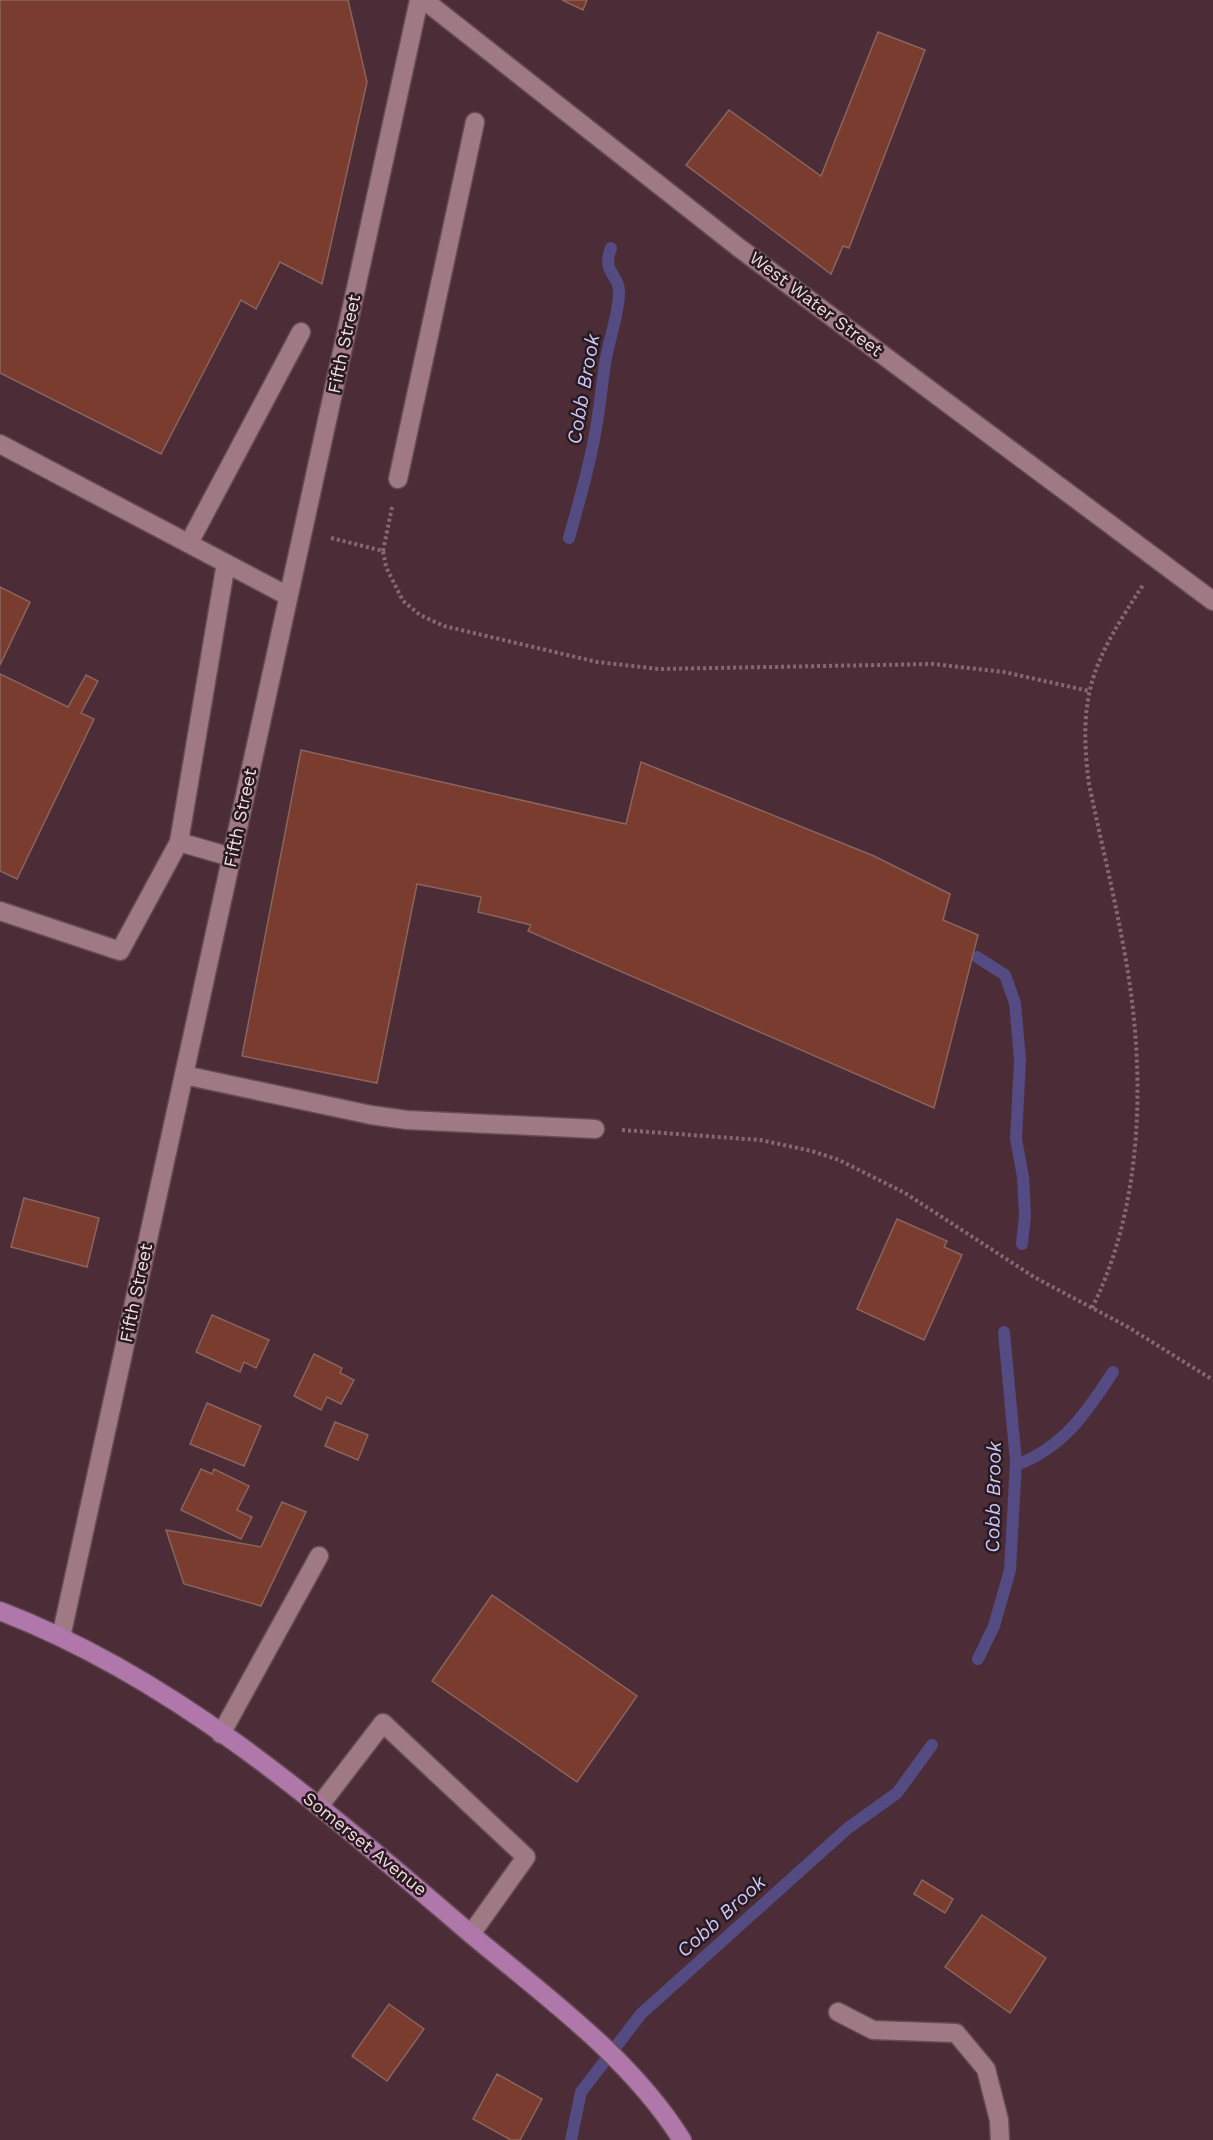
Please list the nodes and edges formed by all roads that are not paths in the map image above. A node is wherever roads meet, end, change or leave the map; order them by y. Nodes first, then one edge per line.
1 (419, 0) edge
2 (424, 0) edge
3 (475, 122) dead end
4 (302, 332) dead end
5 (0, 444) edge
6 (398, 479) road end
7 (189, 543) junction
8 (226, 563) junction
9 (288, 596) junction
10 (1213, 601) edge
11 (179, 842) junction
12 (231, 857) junction
13 (0, 911) edge
14 (184, 1075) junction
15 (595, 1129) road end
16 (319, 1556) dead end
17 (0, 1611) edge
18 (61, 1637) junction
19 (221, 1734) junction
20 (320, 1805) junction
21 (471, 1934) junction
22 (838, 2012) dead end
23 (682, 2140) edge
24 (1000, 2140) edge

1 - 9 street, Fifth Street
2 - 10 street, West Water Street
3 - 6 street
4 - 7 street
5 - 7 street
7 - 8 street
8 - 9 street
8 - 11 street
9 - 12 street, Fifth Street
11 - 12 street
11 - 13 street
12 - 14 street, Fifth Street
14 - 15 street
14 - 18 street, Fifth Street
16 - 19 street
17 - 18 main road, Somerset Avenue
18 - 19 main road, Somerset Avenue
19 - 20 main road, Somerset Avenue
20 - 21 main road, Somerset Avenue
20 - 21 street
21 - 23 main road, Somerset Avenue
22 - 24 street

